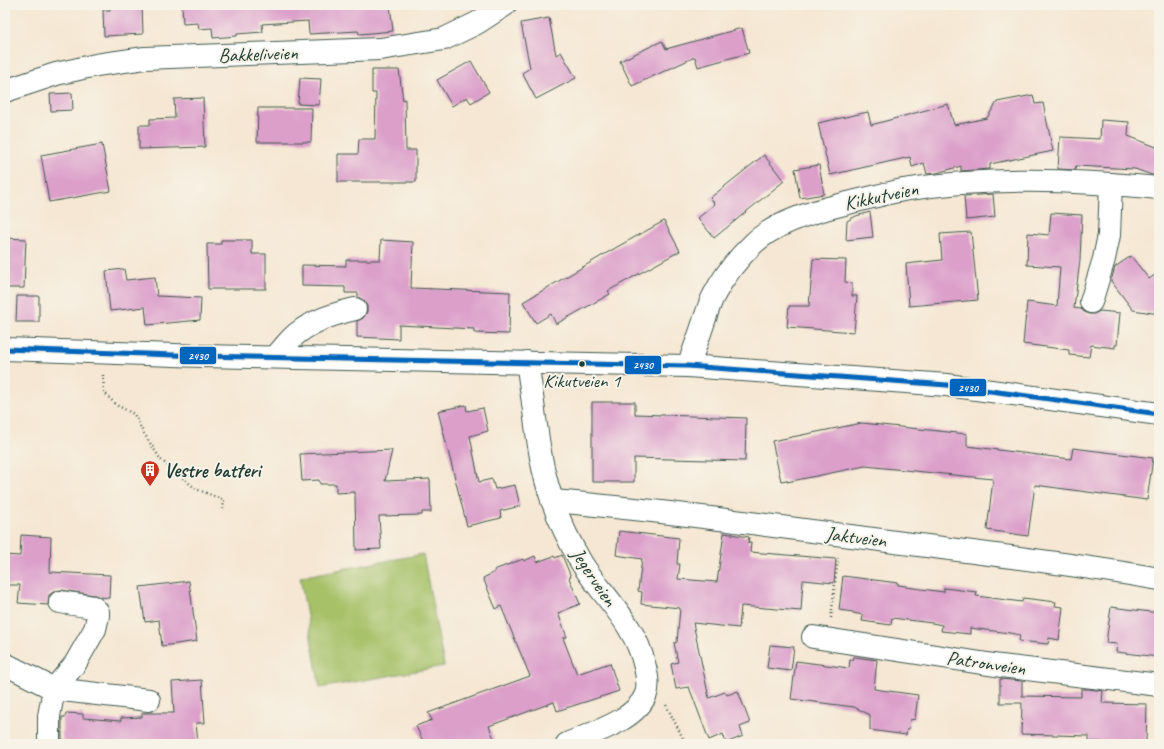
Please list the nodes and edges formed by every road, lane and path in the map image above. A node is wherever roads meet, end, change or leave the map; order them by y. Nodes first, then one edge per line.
1 (505, 5) edge
2 (5, 91) edge
3 (1111, 184) junction
4 (1159, 188) edge
5 (1091, 302) dead end
6 (355, 309) dead end
7 (5, 349) edge
8 (275, 357) junction
9 (527, 362) junction
10 (688, 366) junction
11 (103, 375) dead end
12 (1159, 414) edge
13 (552, 501) junction
14 (223, 509) dead end
15 (841, 535) junction
16 (1159, 578) edge
17 (60, 602) dead end
18 (822, 638) joint
19 (5, 664) edge
20 (1159, 685) edge
21 (54, 689) junction
22 (646, 694) junction
23 (149, 700) dead end
24 (49, 744) edge
25 (567, 744) edge
26 (686, 744) edge

1 - 2 street, Bakkeliveien
3 - 4 street, Kikkutveien
3 - 5 street
3 - 10 street, Kikkutveien
6 - 8 street
7 - 8 street
8 - 9 street
9 - 10 street
9 - 13 street, Jegerveien
10 - 12 street
11 - 14 path
13 - 15 street, Jaktveien
13 - 22 street, Jegerveien
15 - 16 street, Jaktveien
15 - 18 path
17 - 21 street
18 - 20 street, Patronveien
19 - 21 street
21 - 23 street
21 - 24 street
22 - 25 street
22 - 26 path

